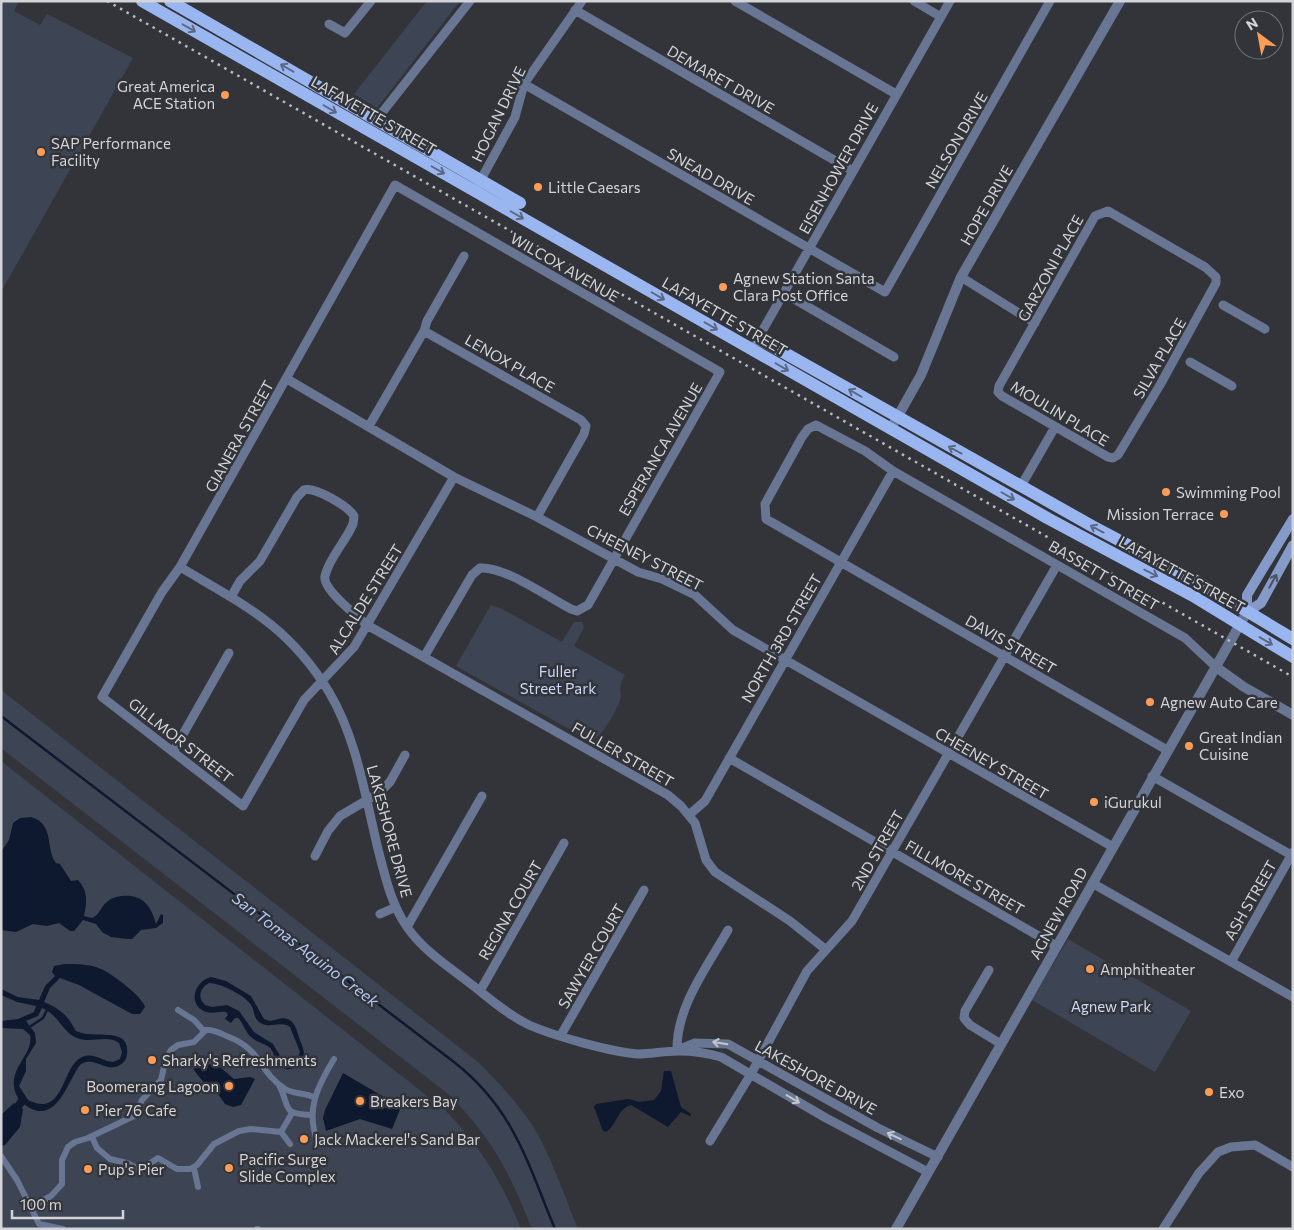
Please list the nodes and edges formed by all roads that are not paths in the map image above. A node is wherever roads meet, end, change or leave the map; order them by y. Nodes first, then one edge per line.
1 (170, 1) edge
2 (371, 1) edge
3 (470, 1) edge
4 (582, 1) edge
5 (735, 1) edge
6 (914, 1) edge
7 (950, 1) edge
8 (1050, 1) edge
9 (1120, 1) edge
10 (146, 2) edge
11 (575, 10) junction
12 (941, 17) junction
13 (329, 24) dead end
14 (524, 84) junction
15 (896, 94) junction
16 (377, 119) junction
17 (852, 171) junction
18 (481, 179) junction
19 (395, 185) joint
20 (474, 191) junction
21 (520, 202) dead end
22 (809, 248) junction
23 (464, 256) dead end
24 (1205, 268) joint
25 (961, 277) junction
26 (885, 292) joint
27 (784, 293) junction
28 (1224, 305) dead end
29 (1035, 323) junction
30 (1265, 329) dead end
31 (424, 331) junction
32 (758, 338) junction
33 (751, 350) junction
34 (894, 357) dead end
35 (1190, 362) dead end
36 (720, 372) joint
37 (287, 379) junction
38 (1232, 386) dead end
39 (998, 392) joint
40 (898, 418) junction
41 (369, 426) junction
42 (1055, 427) junction
43 (891, 429) junction
44 (1108, 457) joint
45 (893, 471) junction
46 (454, 477) junction
47 (1021, 486) junction
48 (537, 516) junction
49 (1293, 519) edge
50 (1293, 546) edge
51 (614, 558) junction
52 (841, 561) junction
53 (1057, 565) junction
54 (180, 567) junction
55 (231, 596) junction
56 (1247, 612) junction
57 (367, 625) junction
58 (1239, 625) junction
59 (1293, 639) edge
60 (229, 653) dead end
61 (424, 657) junction
62 (1004, 657) junction
63 (1293, 657) edge
64 (784, 659) junction
65 (1216, 667) junction
66 (321, 680) junction
67 (102, 697) joint
68 (1293, 715) edge
69 (1167, 750) junction
70 (172, 752) junction
71 (949, 754) junction
72 (405, 755) dead end
73 (729, 758) junction
74 (1152, 776) junction
75 (482, 796) dead end
76 (366, 801) junction
77 (243, 806) joint
78 (689, 815) junction
79 (564, 843) dead end
80 (1113, 847) junction
81 (893, 852) junction
82 (1292, 854) edge
83 (315, 856) dead end
84 (1092, 883) junction
85 (644, 890) dead end
86 (396, 907) junction
87 (380, 914) dead end
88 (407, 927) junction
89 (728, 930) dead end
90 (1056, 946) junction
91 (825, 949) junction
92 (1231, 962) junction
93 (989, 970) dead end
94 (480, 991) junction
95 (1293, 997) edge
96 (178, 1010) dead end
97 (204, 1031) junction
98 (561, 1035) junction
99 (1002, 1044) junction
100 (677, 1050) junction
101 (334, 1059) dead end
102 (758, 1061) junction
103 (751, 1074) junction
104 (277, 1082) junction
105 (315, 1098) junction
106 (292, 1113) junction
107 (311, 1115) junction
108 (281, 1132) junction
109 (92, 1137) junction
110 (710, 1141) dead end
111 (318, 1143) dead end
112 (290, 1144) dead end
113 (1, 1156) edge
114 (938, 1157) junction
115 (1293, 1167) edge
116 (194, 1168) junction
117 (928, 1172) junction
118 (198, 1187) dead end
119 (31, 1207) junction
120 (63, 1229) edge
121 (896, 1229) edge
122 (1163, 1229) edge

16 -> 1 main road, LAFAYETTE STREET
2 - 13 street
3 - 16 street
4 - 11 street, HOGAN DRIVE
5 - 15 street
6 - 12 street
7 - 12 street, EISENHOWER DRIVE
8 - 26 street, NELSON DRIVE
9 - 25 street, HOPE DRIVE
10 -> 20 main road, LAFAYETTE STREET
11 - 14 street, HOGAN DRIVE
11 - 17 street, DEMARET DRIVE
12 - 15 street, EISENHOWER DRIVE
14 - 18 street, HOGAN DRIVE
14 - 22 street, SNEAD DRIVE
15 - 17 street, EISENHOWER DRIVE
16 - 18 main road, LAFAYETTE STREET
17 - 22 street, EISENHOWER DRIVE
18 - 20 street, HOGAN DRIVE
18 - 21 main road, LAFAYETTE STREET
19 - 36 street, WILCOX AVENUE
19 - 37 street, GIANERA STREET
20 -> 33 main road, LAFAYETTE STREET
22 - 26 street, SNEAD DRIVE
22 - 27 street, EISENHOWER DRIVE
23 - 31 street
24 - 29 street, GARZONI PLACE
24 - 44 street, SILVA PLACE
25 - 29 street
25 - 40 street, HOPE DRIVE
27 - 32 street, EISENHOWER DRIVE
27 - 34 street
28 - 30 street
29 - 39 street, GARZONI PLACE
31 - 41 street
31 - 48 street, LENOX PLACE
32 - 33 street, EISENHOWER DRIVE
40 -> 32 main road, LAFAYETTE STREET
33 -> 43 main road, LAFAYETTE STREET
35 - 38 street
36 - 51 street, ESPERANCA AVENUE
37 - 41 street, CHEENEY STREET
37 - 54 street, GIANERA STREET
39 - 42 street, MOULIN PLACE
40 - 43 street, HOPE DRIVE
47 -> 40 main road, LAFAYETTE STREET
41 - 46 street, CHEENEY STREET
42 - 44 street, MOULIN PLACE
42 - 47 street
43 -> 58 main road, LAFAYETTE STREET
45 - 52 street, NORTH 3RD STREET
45 - 52 street, BASSETT STREET
45 - 53 street, BASSETT STREET
46 - 48 street, CHEENEY STREET
46 - 57 street, ALCALDE STREET
56 -> 47 main road, LAFAYETTE STREET
48 - 51 street, CHEENEY STREET
49 - 56 main road, AGNEW ROAD
56 -> 50 main road, AGNEW ROAD
51 - 61 street, ESPERANCA AVENUE
51 - 64 street, CHEENEY STREET
52 - 62 street, DAVIS STREET
52 - 64 street, NORTH 3RD STREET
53 - 62 street, 2ND STREET
53 - 65 street, BASSETT STREET
54 - 55 street, LAKESHORE DRIVE
54 - 67 street, GIANERA STREET
55 - 57 street, FULLER STREET
55 - 66 street, LAKESHORE DRIVE
56 - 58 street, AGNEW ROAD
56 - 59 main road, LAFAYETTE STREET
57 - 61 street, FULLER STREET
57 - 66 street, ALCALDE STREET
58 -> 63 main road, LAFAYETTE STREET
58 - 65 street, AGNEW ROAD
60 - 70 street
61 - 78 street, FULLER STREET
62 - 69 street, DAVIS STREET
62 - 71 street, 2ND STREET
64 - 71 street, CHEENEY STREET
64 - 73 street, NORTH 3RD STREET
65 - 68 street, BASSETT STREET
65 - 69 street, AGNEW ROAD
66 - 76 street, LAKESHORE DRIVE
66 - 77 street, ALCALDE STREET
67 - 70 street, GILLMOR STREET
69 - 74 street, AGNEW ROAD
70 - 77 street, GILLMOR STREET
71 - 80 street, CHEENEY STREET
71 - 81 street, 2ND STREET
72 - 76 street
73 - 78 street, NORTH 3RD STREET
73 - 81 street, FILLMORE STREET
74 - 80 street, AGNEW ROAD
74 - 82 street
75 - 88 street
76 - 83 street
76 - 86 street, LAKESHORE DRIVE
78 - 91 street, FULLER STREET
79 - 94 street, REGINA COURT
80 - 84 street, AGNEW ROAD
81 - 90 street, FILLMORE STREET
81 - 91 street, 2ND STREET
82 - 92 street, ASH STREET
84 - 90 street, AGNEW ROAD
84 - 92 street
85 - 98 street, SAWYER COURT
86 - 87 street
86 - 88 street, LAKESHORE DRIVE
88 - 94 street, LAKESHORE DRIVE
89 - 100 street
90 - 99 street, AGNEW ROAD
91 - 102 street, 2ND STREET
92 - 95 street
93 - 99 street
94 - 98 street, LAKESHORE DRIVE
96 - 97 street
97 - 104 street
97 - 109 street
98 - 100 street, LAKESHORE DRIVE
99 - 114 street, AGNEW ROAD
102 -> 100 street, LAKESHORE DRIVE
100 - 103 street, LAKESHORE DRIVE
101 - 105 street
102 - 103 street, 2ND STREET
114 -> 102 street, LAKESHORE DRIVE
103 - 110 street, 2ND STREET
103 -> 117 street, LAKESHORE DRIVE
104 - 105 street
104 - 106 street
105 - 107 street
106 - 107 street
106 - 108 street
107 - 111 street
108 - 112 street
108 - 116 street
109 - 116 street
109 - 119 street
113 - 119 street
114 - 117 street, AGNEW ROAD
115 - 122 street
116 - 118 street
117 - 121 street, AGNEW ROAD
119 - 120 street

